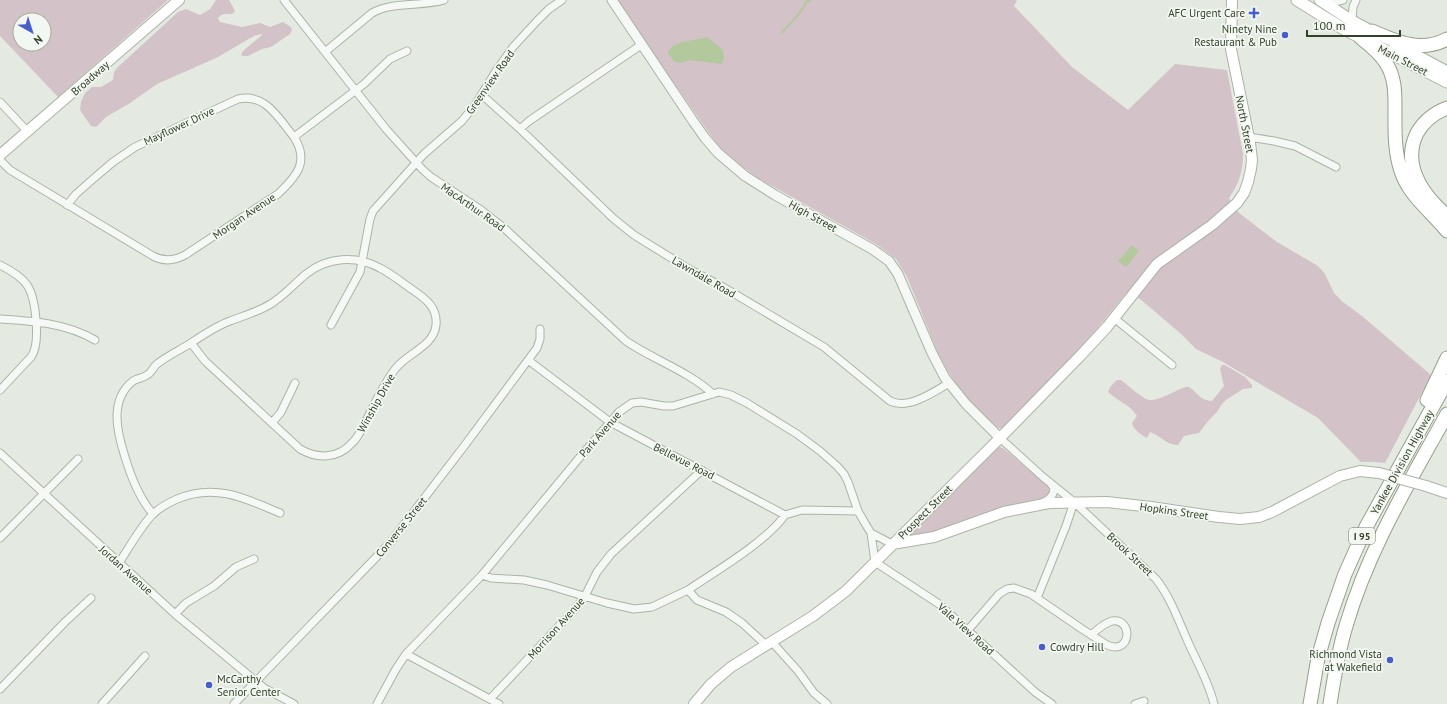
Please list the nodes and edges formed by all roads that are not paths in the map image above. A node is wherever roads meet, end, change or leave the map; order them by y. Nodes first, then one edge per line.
1 (179, 0) edge
2 (284, 0) edge
3 (444, 0) edge
4 (562, 0) edge
5 (612, 0) edge
6 (1232, 0) edge
7 (1297, 0) edge
8 (1343, 0) edge
9 (1356, 0) edge
10 (1322, 2) edge
11 (1352, 21) junction
12 (1366, 35) junction
13 (1447, 39) edge
14 (641, 45) junction
15 (407, 51) dead end
16 (325, 52) junction
17 (1447, 72) edge
18 (1447, 82) edge
19 (355, 90) junction
20 (482, 95) junction
21 (0, 102) edge
22 (1447, 108) edge
23 (520, 129) junction
24 (28, 132) junction
25 (294, 137) junction
26 (1249, 137) junction
27 (0, 155) edge
28 (0, 160) edge
29 (416, 163) junction
30 (1336, 167) dead end
31 (67, 205) junction
32 (1447, 216) edge
33 (1447, 231) edge
34 (362, 261) junction
35 (0, 265) edge
36 (1134, 293) joint
37 (1114, 318) junction
38 (0, 319) edge
39 (36, 322) junction
40 (331, 324) dead end
41 (540, 329) dead end
42 (95, 340) dead end
43 (191, 343) junction
44 (1447, 358) edge
45 (528, 360) junction
46 (1172, 365) dead end
47 (1447, 382) edge
48 (295, 383) dead end
49 (949, 383) junction
50 (0, 390) edge
51 (713, 394) junction
52 (1447, 414) edge
53 (610, 422) junction
54 (272, 423) junction
55 (1447, 426) edge
56 (1000, 438) junction
57 (0, 453) edge
58 (78, 459) dead end
59 (702, 470) junction
60 (1049, 482) junction
61 (1447, 493) edge
62 (44, 494) junction
63 (1074, 502) junction
64 (1379, 503) junction
65 (1040, 504) junction
66 (1398, 504) junction
67 (858, 511) junction
68 (280, 513) dead end
69 (153, 514) junction
70 (785, 514) junction
71 (871, 533) junction
72 (0, 538) edge
73 (892, 544) junction
74 (254, 559) dead end
75 (875, 562) junction
76 (119, 563) junction
77 (482, 575) junction
78 (688, 590) junction
79 (585, 596) junction
80 (91, 598) dead end
81 (1037, 598) junction
82 (175, 614) junction
83 (968, 630) junction
84 (1090, 635) junction
85 (769, 643) junction
86 (406, 654) junction
87 (145, 656) dead end
88 (256, 681) junction
89 (0, 689) edge
90 (814, 693) junction
91 (490, 699) junction
92 (1144, 701) dead end
93 (102, 704) edge
94 (234, 704) edge
95 (294, 704) edge
96 (377, 704) edge
97 (499, 704) edge
98 (694, 704) edge
99 (820, 704) edge
100 (827, 704) edge
101 (1052, 704) edge
102 (1136, 704) edge
103 (1214, 704) edge
104 (1310, 704) edge
105 (1330, 704) edge

1 - 24 main road, Broadway
2 - 16 street, MacArthur Road
3 - 16 street
4 - 20 street, Greenview Road
5 - 14 street, High Street
6 - 26 main road, North Street
7 - 12 main road, Main Street
8 - 10 street
9 - 11 street
10 - 11 main road, Main Street
11 - 12 main road, Main Street
12 - 13 highway
12 - 17 main road, Main Street
12 - 18 main road, Main Street
12 - 33 highway
14 - 23 street
14 - 49 street, High Street
15 - 19 street
16 - 19 street, MacArthur Road
19 - 25 street
19 - 29 street, MacArthur Road
20 - 23 street, Lawndale Road
20 - 29 street, Greenview Road
21 - 24 street
22 - 32 highway
23 - 49 street, Lawndale Road
24 - 27 main road, Broadway
25 - 31 street, Mayflower Drive
25 - 31 street, Morgan Avenue
26 - 30 street
26 - 36 main road, North Street
28 - 31 street
29 - 34 street, Greenview Road
29 - 51 street, MacArthur Road
34 - 40 street, Greenview Road
34 - 43 street, Winship Drive
34 - 54 street, Winship Drive
35 - 39 street
36 - 37 main road, Prospect Street
37 - 46 street
37 - 56 main road, Prospect Street
38 - 39 street
39 - 42 street
39 - 50 street
41 - 45 street, Converse Street
43 - 54 street, Winship Drive
43 - 69 street, Winship Drive
44 - 64 highway
45 - 53 street, Bellevue Road
45 - 88 street, Converse Street
47 - 64 highway, Yankee Division Highway / I 95
48 - 54 street
49 - 56 street, High Street
51 - 53 street, Park Avenue
51 - 67 street, Park Avenue
52 - 66 highway, Yankee Division Highway / I 95
53 - 59 street, Bellevue Road
53 - 77 street, Park Avenue
55 - 66 highway
56 - 60 street, Brook Street
56 - 73 main road, Prospect Street
57 - 62 street, Jordan Avenue
58 - 62 street
59 - 70 street, Bellevue Road
59 - 79 street, Morrison Avenue
60 - 63 street, Brook Street
60 - 65 street
61 - 63 main road, Hopkins Street, bridge
62 - 72 street
62 - 76 street, Jordan Avenue
63 - 65 main road, Hopkins Street
63 - 81 street
63 - 103 street, Brook Street
64 - 104 highway, Yankee Division Highway / I 95
65 - 73 main road, Hopkins Street
66 - 105 highway, Yankee Division Highway / I 95
67 - 70 street
67 - 71 street, Park Avenue
68 - 69 street
69 - 76 street
70 - 78 street
71 - 73 street
71 - 75 street, Park Avenue
73 - 75 main road, Prospect Street
74 - 82 street
75 - 83 street, Vale View Road
75 - 85 main road, Prospect Street
76 - 82 street, Jordan Avenue
77 - 79 street
77 - 86 street, Park Avenue
78 - 79 street
78 - 85 street
79 - 91 street, Morrison Avenue
80 - 89 street
81 - 83 street
81 - 84 street
82 - 88 street, Jordan Avenue
83 - 101 street, Vale View Road
84 - 84 street
85 - 90 street
85 - 98 main road, Prospect Street
86 - 91 street
86 - 96 street, Park Avenue
87 - 93 street
88 - 94 street, Converse Street
88 - 95 street, Jordan Avenue
90 - 99 street
90 - 100 street
91 - 97 street
92 - 102 street

